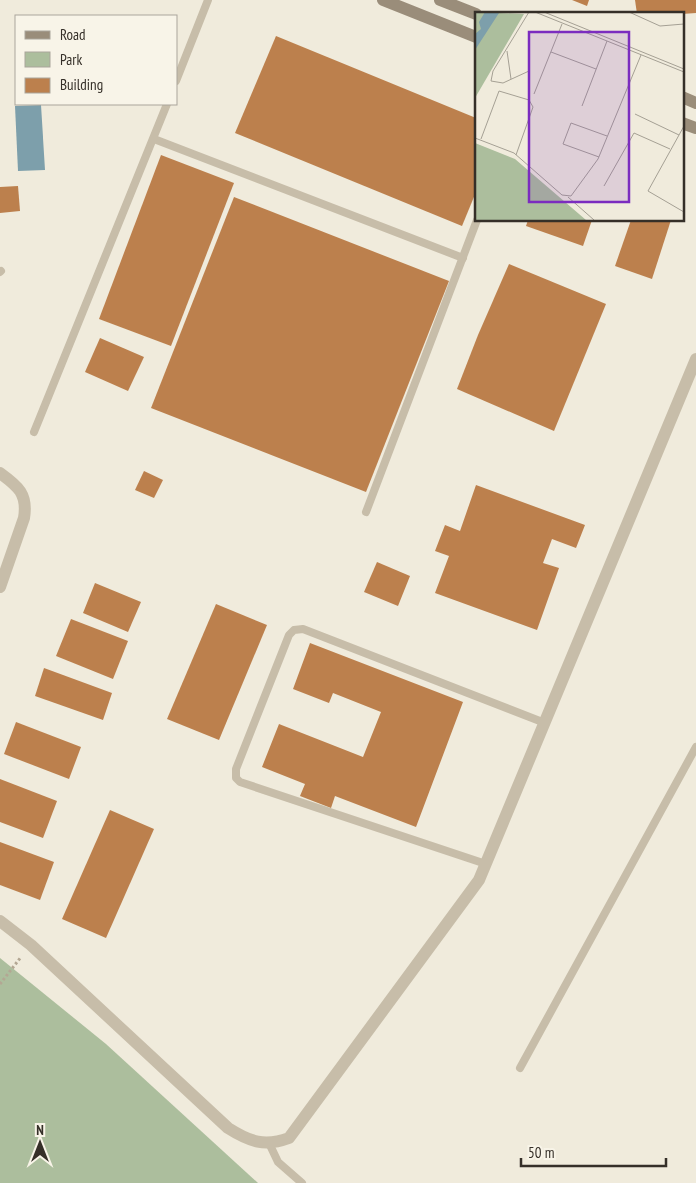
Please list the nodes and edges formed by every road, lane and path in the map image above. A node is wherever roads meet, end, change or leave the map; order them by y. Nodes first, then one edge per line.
1 (208, 0) edge
2 (383, 0) edge
3 (440, 0) edge
4 (475, 14) edge
5 (475, 37) edge
6 (178, 76) edge
7 (684, 98) edge
8 (696, 103) edge
9 (167, 105) edge
10 (684, 124) edge
11 (696, 128) edge
12 (154, 139) junction
13 (477, 221) edge
14 (462, 258) junction
15 (696, 359) edge
16 (34, 432) dead end
17 (0, 473) edge
18 (366, 512) dead end
19 (0, 587) edge
20 (544, 723) junction
21 (696, 748) edge
22 (486, 864) junction
23 (0, 921) edge
24 (31, 945) junction
25 (0, 984) edge
26 (520, 1068) dead end
27 (269, 1143) junction
28 (302, 1183) edge

1 - 6 lane
2 - 5 main road
3 - 4 main road
7 - 8 main road
9 - 12 lane
10 - 11 main road
12 - 14 lane
12 - 16 lane
13 - 14 lane
14 - 18 lane
15 - 20 street
17 - 19 street
20 - 22 street
20 - 22 lane
21 - 26 lane
22 - 27 street
23 - 24 street
24 - 25 path
24 - 27 street
27 - 28 lane

